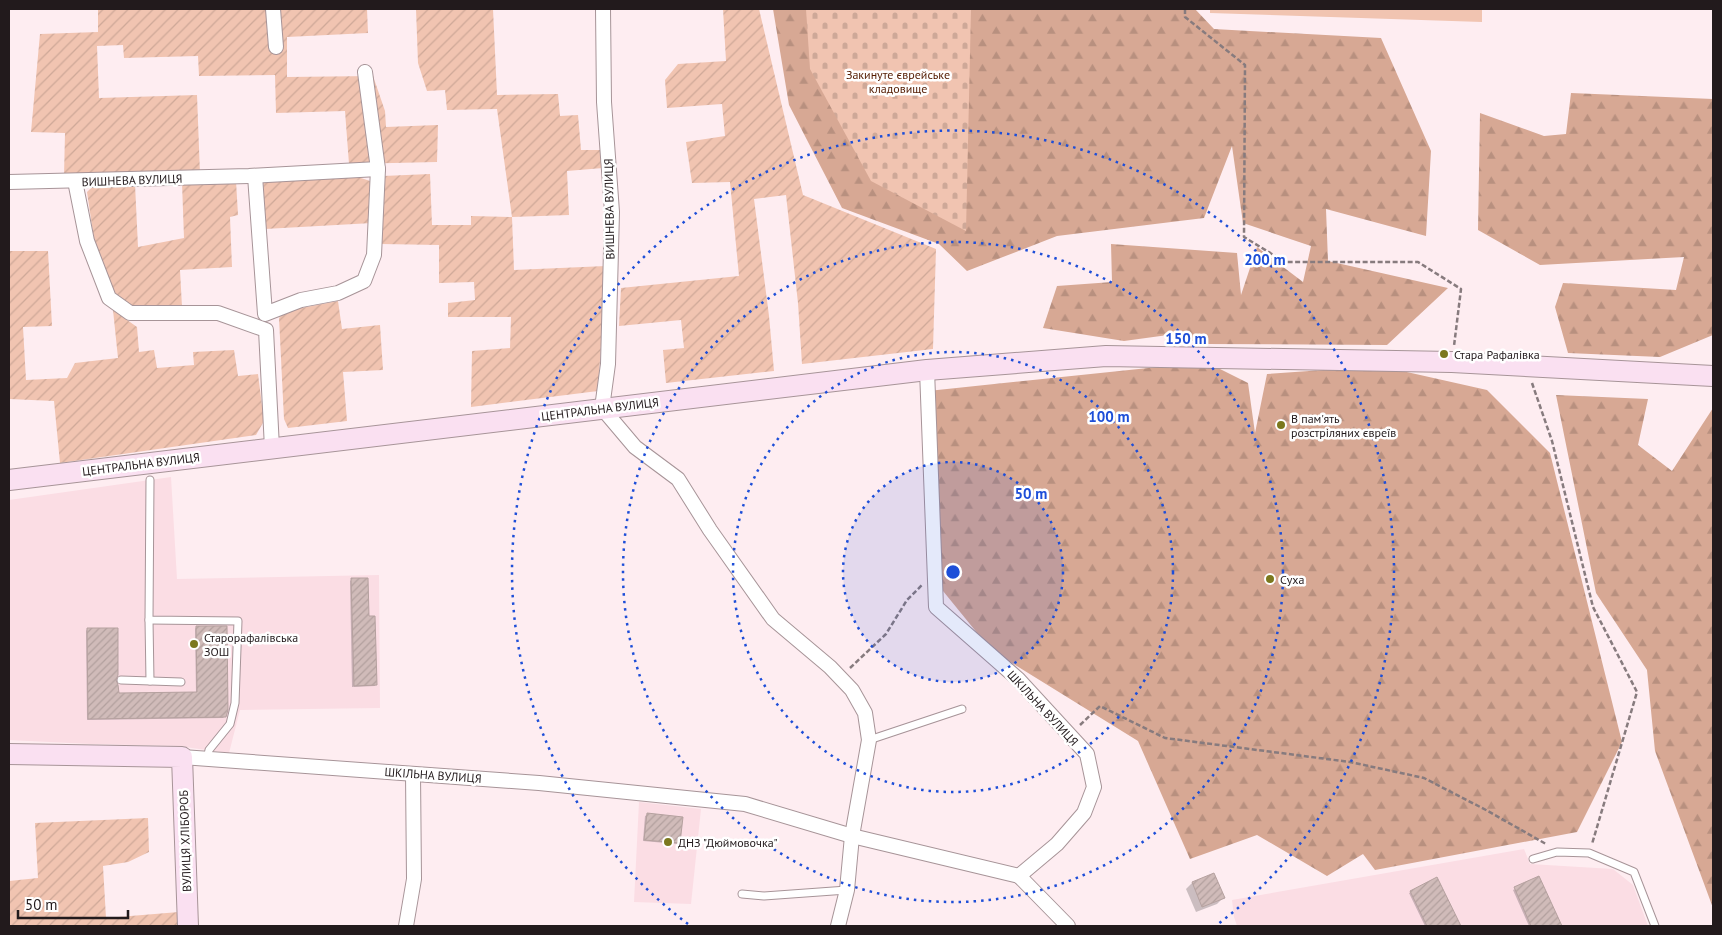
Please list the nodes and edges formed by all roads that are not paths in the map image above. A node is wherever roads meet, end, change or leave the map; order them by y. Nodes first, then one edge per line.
1 (273, 9) edge
2 (603, 9) edge
3 (276, 47) dead end
4 (365, 72) dead end
5 (378, 169) junction
6 (255, 176) junction
7 (75, 181) junction
8 (9, 182) edge
9 (265, 314) junction
10 (266, 330) junction
11 (928, 370) junction
12 (1713, 376) edge
13 (602, 408) junction
14 (272, 448) junction
15 (9, 480) edge
16 (150, 480) dead end
17 (149, 620) junction
18 (121, 680) dead end
19 (150, 681) junction
20 (181, 682) dead end
21 (962, 709) dead end
22 (869, 740) junction
23 (9, 754) edge
24 (182, 757) junction
25 (207, 759) junction
26 (413, 774) junction
27 (852, 836) junction
28 (1533, 859) dead end
29 (1019, 876) junction
30 (847, 890) junction
31 (742, 894) dead end
32 (188, 926) edge
33 (406, 926) edge
34 (838, 926) edge
35 (1068, 926) edge
36 (1656, 926) edge

1 - 3 street
2 - 13 street, ВИШНЕВА ВУЛИЦЯ
4 - 5 street
5 - 6 street, ВИШНЕВА ВУЛИЦЯ
5 - 9 street
6 - 7 street, ВИШНЕВА ВУЛИЦЯ
6 - 9 street
7 - 8 street, ВИШНЕВА ВУЛИЦЯ
7 - 10 street
9 - 10 street
10 - 14 street
11 - 12 main road, ЦЕНТРАЛЬНА ВУЛИЦЯ
11 - 13 main road, ЦЕНТРАЛЬНА ВУЛИЦЯ
11 - 29 street, ШКІЛЬНА ВУЛИЦЯ
13 - 14 main road, ЦЕНТРАЛЬНА ВУЛИЦЯ
13 - 22 street
14 - 15 main road, ЦЕНТРАЛЬНА ВУЛИЦЯ
16 - 17 lane
17 - 19 lane
17 - 25 lane
18 - 19 lane
19 - 20 lane
21 - 22 lane
22 - 27 street
23 - 24 main road, ШКІЛЬНА ВУЛИЦЯ
24 - 25 street, ШКІЛЬНА ВУЛИЦЯ
24 - 32 main road, ВУЛИЦЯ ХЛІБОРОБ
25 - 26 street, ШКІЛЬНА ВУЛИЦЯ
26 - 27 street, ШКІЛЬНА ВУЛИЦЯ
26 - 33 street
27 - 29 street, ШКІЛЬНА ВУЛИЦЯ
27 - 30 street
28 - 36 lane
29 - 35 street
30 - 31 lane
30 - 34 street

